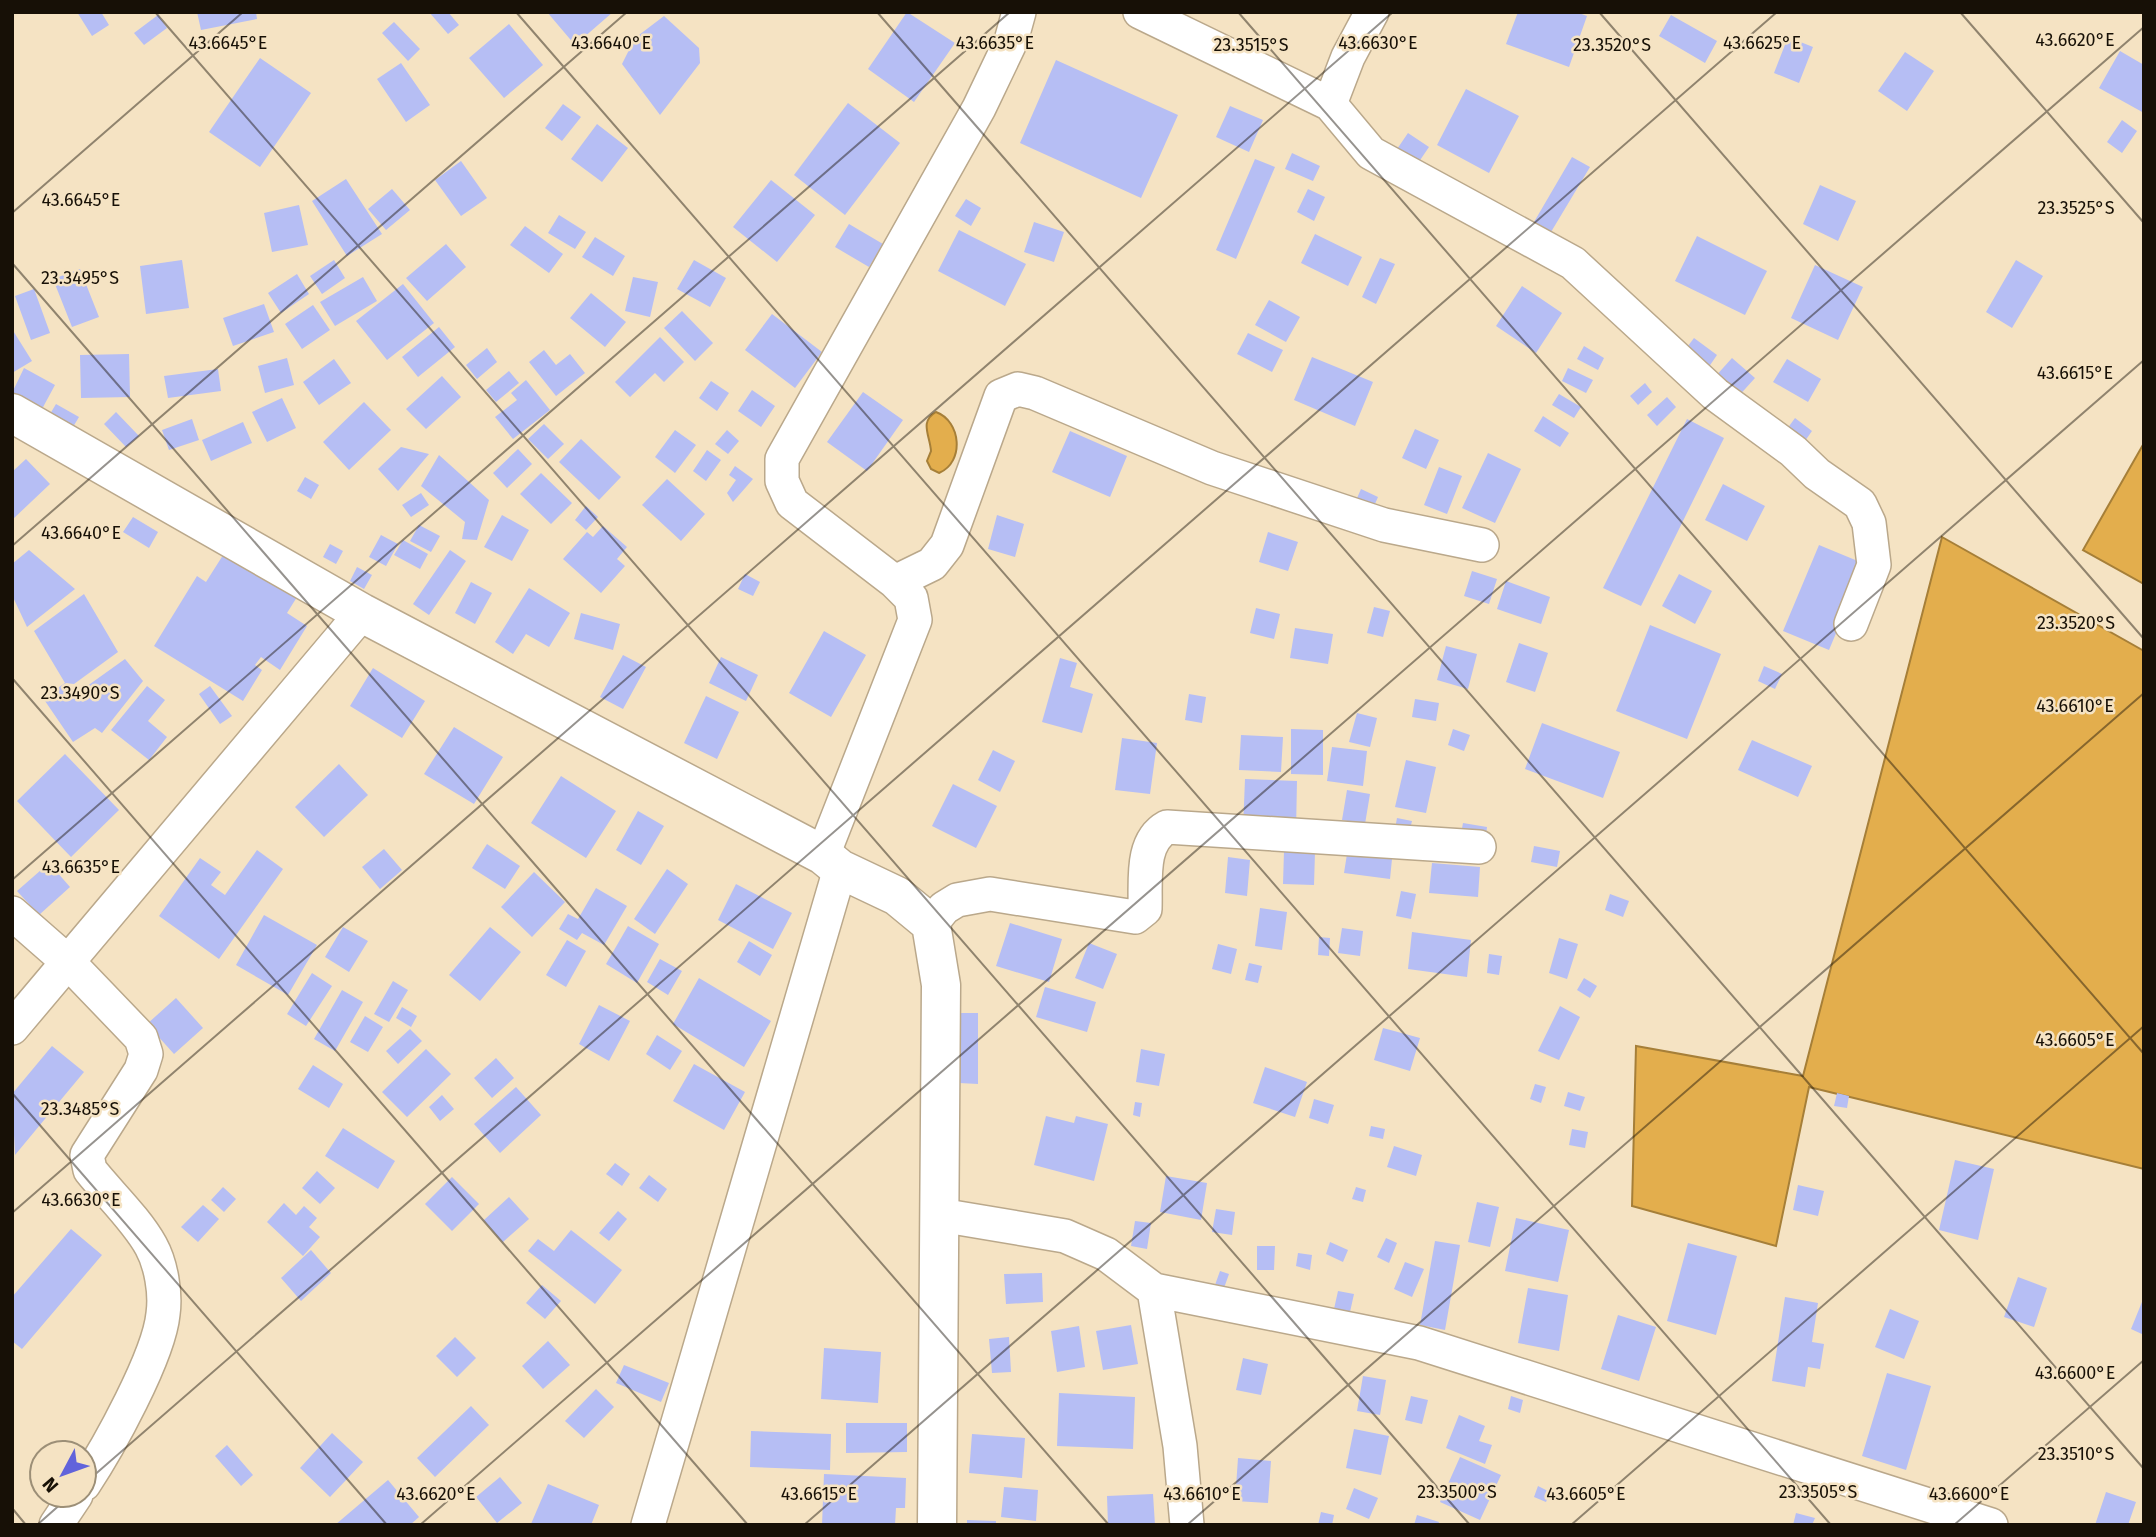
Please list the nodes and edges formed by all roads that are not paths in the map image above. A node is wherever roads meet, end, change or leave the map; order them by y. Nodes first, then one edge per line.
1 (1018, 12) edge
2 (1140, 12) edge
3 (1372, 12) edge
4 (1330, 104) junction
5 (12, 413) edge
6 (1482, 545) dead end
7 (895, 582) junction
8 (362, 613) junction
9 (1851, 624) dead end
10 (1479, 848) dead end
11 (831, 862) junction
12 (12, 913) edge
13 (931, 923) junction
14 (68, 962) junction
15 (12, 1028) edge
16 (940, 1215) junction
17 (1154, 1290) junction
18 (98, 1463) edge
19 (67, 1509) edge
20 (56, 1525) edge
21 (648, 1525) edge
22 (937, 1525) edge
23 (1187, 1525) edge
24 (1991, 1525) edge

1 - 7 street
2 - 4 street
3 - 4 street
4 - 9 street
5 - 8 street
6 - 7 street
7 - 11 street
8 - 11 street
8 - 14 street
10 - 13 street
11 - 13 street
11 - 21 street
12 - 14 street
13 - 16 street
14 - 15 street
14 - 18 street
16 - 17 street
16 - 22 street
17 - 23 street
17 - 24 street
19 - 20 street

